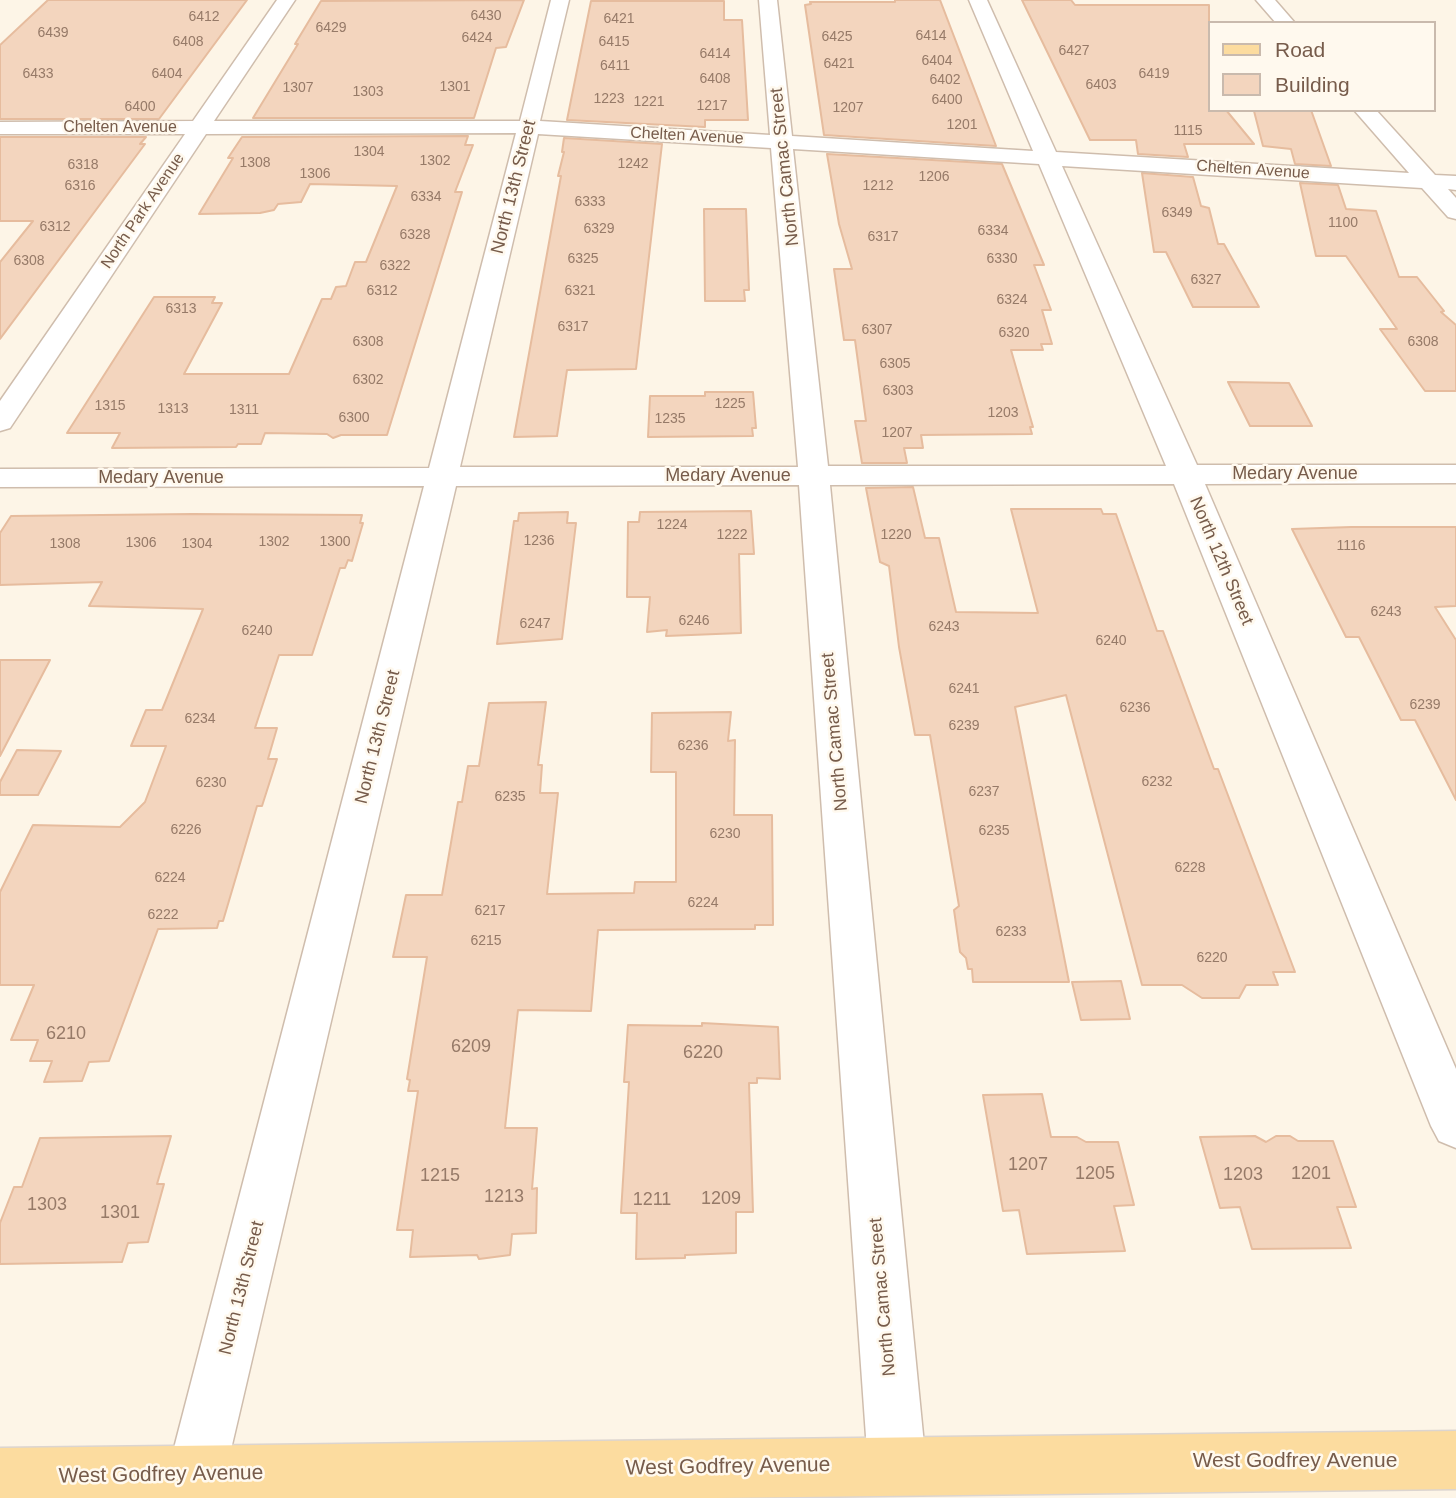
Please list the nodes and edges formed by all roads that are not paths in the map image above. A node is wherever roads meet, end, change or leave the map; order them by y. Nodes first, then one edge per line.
1 (286, 0) edge
2 (560, 0) edge
3 (768, 0) edge
4 (978, 0) edge
5 (1265, 0) edge
6 (1284, 21) edge
7 (1366, 112) edge
8 (200, 127) junction
9 (528, 127) junction
10 (0, 128) edge
11 (783, 142) junction
12 (1045, 157) junction
13 (1429, 182) junction
14 (1456, 183) edge
15 (1456, 212) edge
16 (0, 422) edge
17 (1185, 473) junction
18 (1456, 474) edge
19 (814, 476) junction
20 (0, 478) edge
21 (442, 478) junction
22 (1456, 1126) edge
23 (1456, 1460) edge
24 (897, 1465) junction
25 (196, 1475) junction
26 (0, 1477) edge

1 - 8 street, North Park Avenue
2 - 9 street, North 13th Street
3 - 11 street, North Camac Street
4 - 12 street, North 12th Street
5 - 6 street
7 - 13 street
8 - 9 street, Chelten Avenue
8 - 10 street, Chelten Avenue
8 - 16 street, North Park Avenue
9 - 11 street, Chelten Avenue
9 - 21 street, North 13th Street
11 - 12 street, Chelten Avenue
11 - 19 street, North Camac Street
12 - 13 street, Chelten Avenue
12 - 17 street, North 12th Street
13 - 14 street, Chelten Avenue
13 - 15 street
17 - 18 street, Medary Avenue
17 - 19 street, Medary Avenue
17 - 22 street, North 12th Street
19 - 21 street, Medary Avenue
19 - 24 street, North Camac Street
20 - 21 street, Medary Avenue
21 - 25 street, North 13th Street
23 - 24 main road, West Godfrey Avenue
24 - 25 main road, West Godfrey Avenue
25 - 26 main road, West Godfrey Avenue

